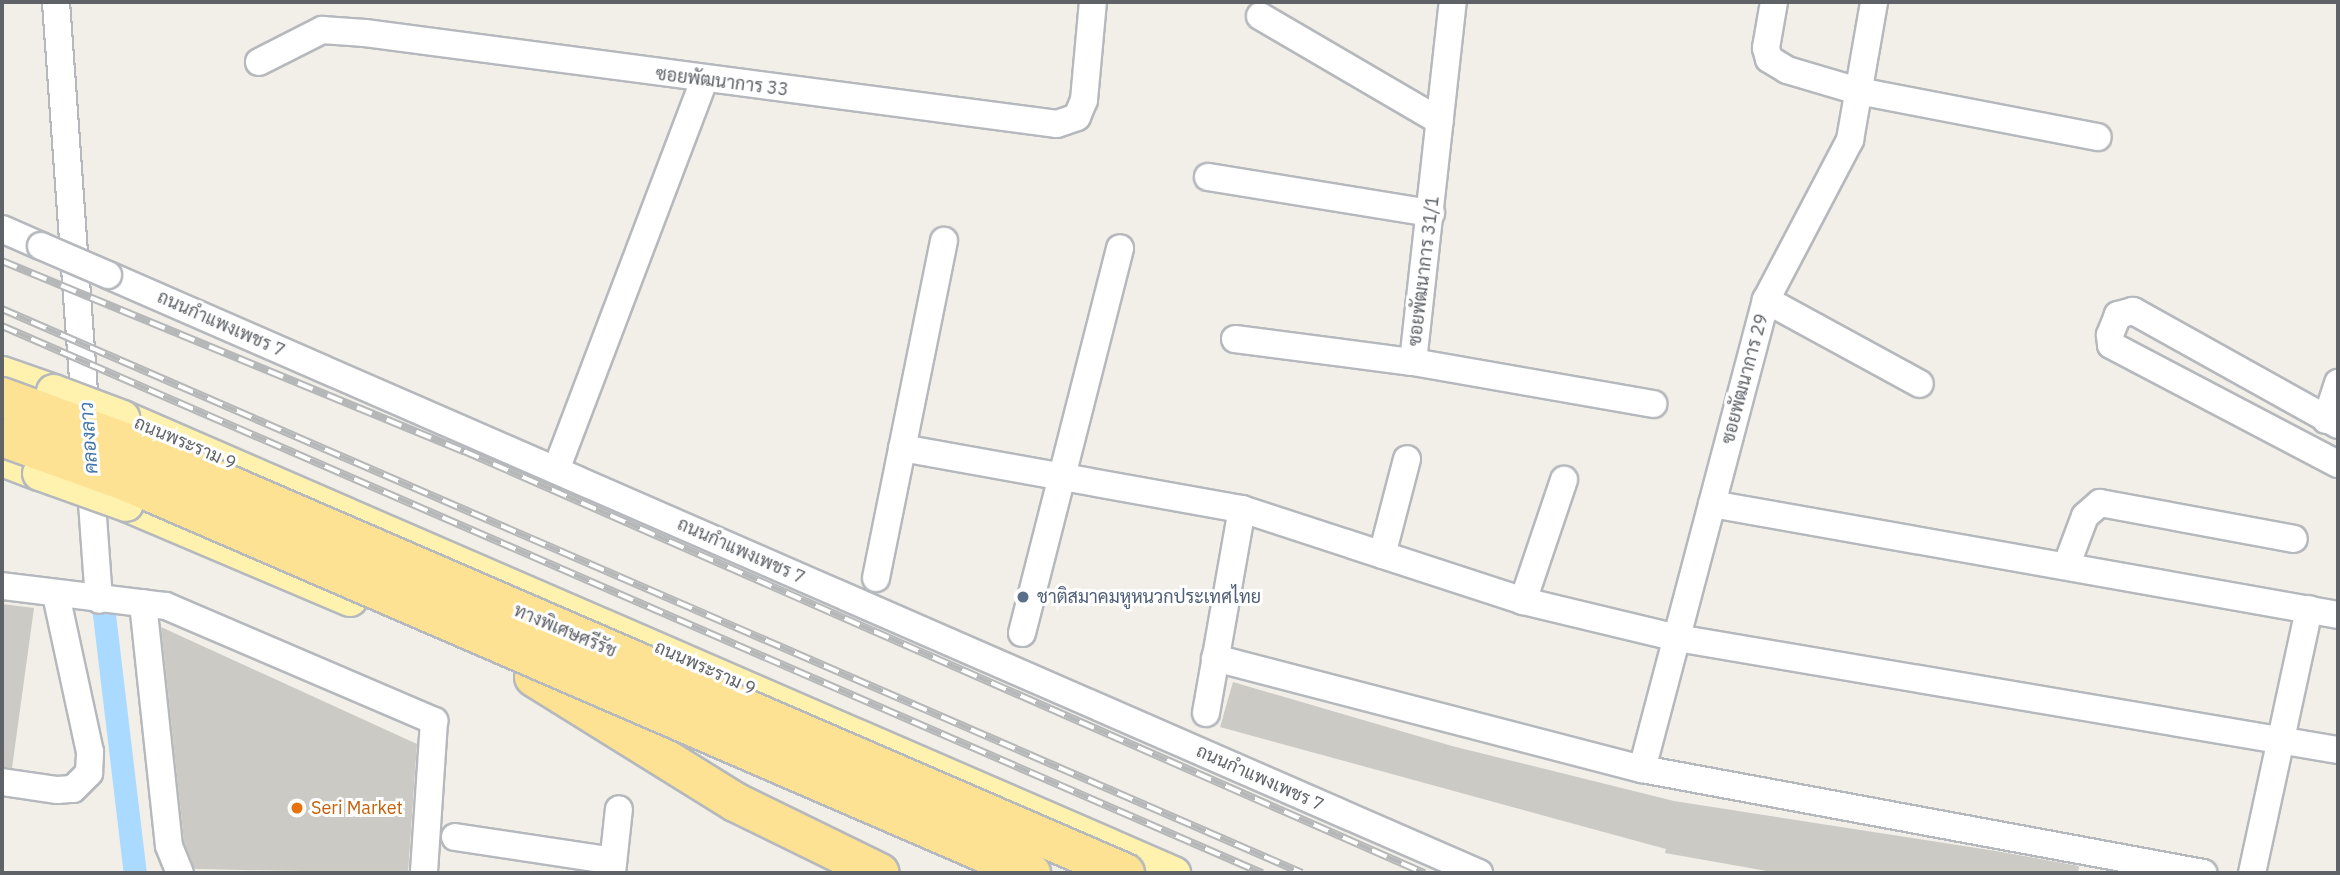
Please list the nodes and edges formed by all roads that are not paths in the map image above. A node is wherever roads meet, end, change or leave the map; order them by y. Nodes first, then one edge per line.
1 (56, 2) edge
2 (1093, 2) edge
3 (1453, 2) edge
4 (1774, 2) edge
5 (1874, 2) edge
6 (1259, 16) dead end
7 (259, 62) dead end
8 (704, 80) junction
9 (1858, 91) junction
10 (1440, 121) junction
11 (2098, 137) dead end
12 (1208, 177) dead end
13 (1431, 213) junction
14 (2, 229) edge
15 (944, 241) dead end
16 (1120, 248) dead end
17 (1766, 300) junction
18 (1235, 339) dead end
19 (1413, 362) junction
20 (2, 373) edge
21 (2338, 383) edge
22 (1920, 384) dead end
23 (2, 397) edge
24 (1653, 404) dead end
25 (2332, 423) edge
26 (2, 438) edge
27 (902, 447) junction
28 (2, 459) edge
29 (1406, 459) dead end
30 (2338, 464) edge
31 (556, 470) junction
32 (1062, 476) junction
33 (1564, 480) dead end
34 (1712, 504) junction
35 (1242, 509) junction
36 (2294, 539) dead end
37 (1382, 555) junction
38 (2067, 564) junction
39 (876, 578) dead end
40 (2, 586) edge
41 (78, 598) junction
42 (1523, 601) junction
43 (135, 603) junction
44 (2309, 609) junction
45 (2338, 615) edge
46 (1022, 634) dead end
47 (1677, 638) junction
48 (1215, 658) junction
49 (534, 677) junction
50 (1206, 713) dead end
51 (2281, 740) junction
52 (2338, 750) edge
53 (1642, 769) junction
54 (2, 782) edge
55 (619, 809) dead end
56 (455, 837) dead end
57 (612, 867) edge
58 (180, 873) edge
59 (424, 873) edge
60 (880, 873) edge
61 (985, 873) edge
62 (1031, 873) edge
63 (1125, 873) edge
64 (1173, 873) edge
65 (1479, 873) edge
66 (2203, 873) edge
67 (2252, 873) edge

1 - 41 street
2 - 8 street, ซอยพัฒนาการ 33
3 - 10 street, ซอยพัฒนาการ 31/1
4 - 9 street
5 - 9 street, ซอยพัฒนาการ 29
6 - 10 street
7 - 8 street, ซอยพัฒนาการ 33
8 - 31 street
9 - 11 street
9 - 17 street, ซอยพัฒนาการ 29
10 - 13 street, ซอยพัฒนาการ 31/1
12 - 13 street
13 - 19 street, ซอยพัฒนาการ 31/1
14 - 31 street, ถนนกำแพงเพชร 7, bridge
15 - 27 street
16 - 32 street
17 - 22 street
17 - 34 street, ซอยพัฒนาการ 29
18 - 19 street, ซอยพัฒนาการ 31/1
19 - 24 street
20 - 64 main road, ถนนพระราม 9, bridge
21 - 25 street
23 - 63 highway, ทางพิเศษศรีรัช, bridge
25 - 30 street
26 - 62 highway, ทางพิเศษศรีรัช, bridge
27 - 32 street
27 - 39 street
28 - 49 main road, bridge
29 - 37 street
31 - 65 street, ถนนกำแพงเพชร 7
32 - 35 street
32 - 46 street
33 - 42 street
34 - 38 street
34 - 47 street, ซอยพัฒนาการ 29
35 - 37 street
35 - 48 street
36 - 38 street
37 - 42 street
38 - 44 street
40 - 41 street
41 - 43 street
41 - 54 street
42 - 47 street
43 - 58 street
43 - 59 street
44 - 45 street
44 - 51 street
47 - 51 street
47 - 53 street, ซอยพัฒนาการ 29
48 - 50 street
48 - 53 street
49 - 60 highway
49 - 61 main road
51 - 52 street
51 - 67 street
53 - 66 street
55 - 57 street
56 - 57 street

